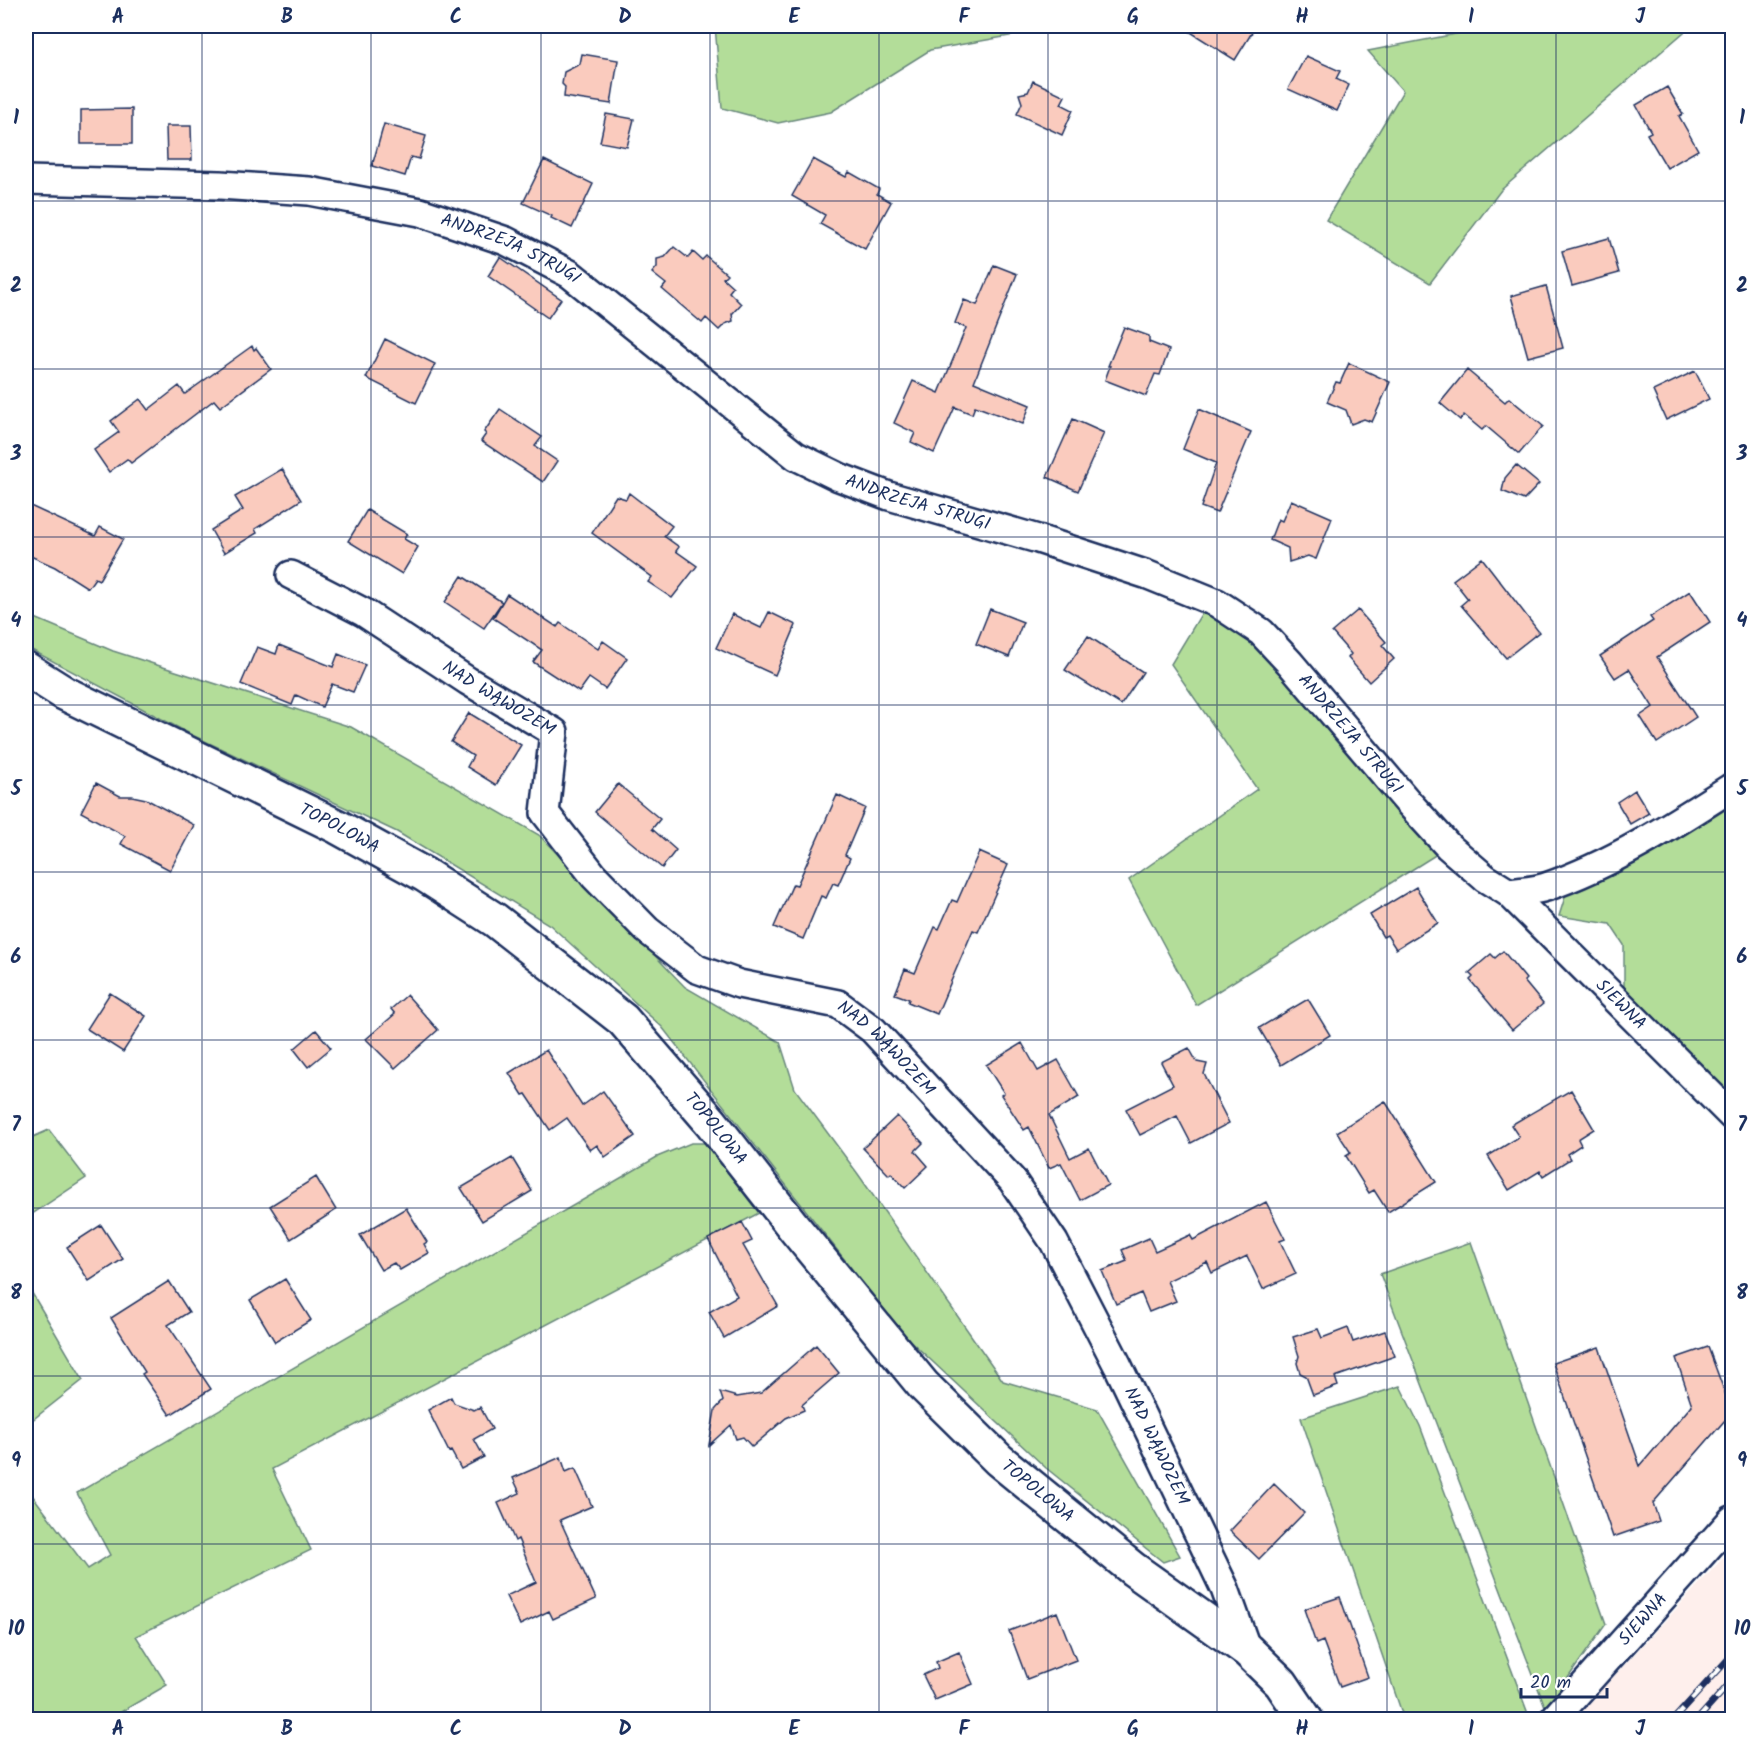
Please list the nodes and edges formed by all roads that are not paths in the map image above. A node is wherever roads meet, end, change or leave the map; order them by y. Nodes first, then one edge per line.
1 (26, 180) edge
2 (291, 575) dead end
3 (26, 669) edge
4 (1732, 787) edge
5 (1509, 893) junction
6 (1732, 1116) edge
7 (1732, 1520) edge
8 (1246, 1650) junction
9 (1306, 1719) edge
10 (1553, 1719) edge

1 - 5 street, ANDRZEJA STRUGI
2 - 8 street, NAD WĄWOZEM
3 - 8 street, TOPOLOWA
4 - 5 street
5 - 6 street, SIEWNA
7 - 10 street, SIEWNA
8 - 9 street, TOPOLOWA

